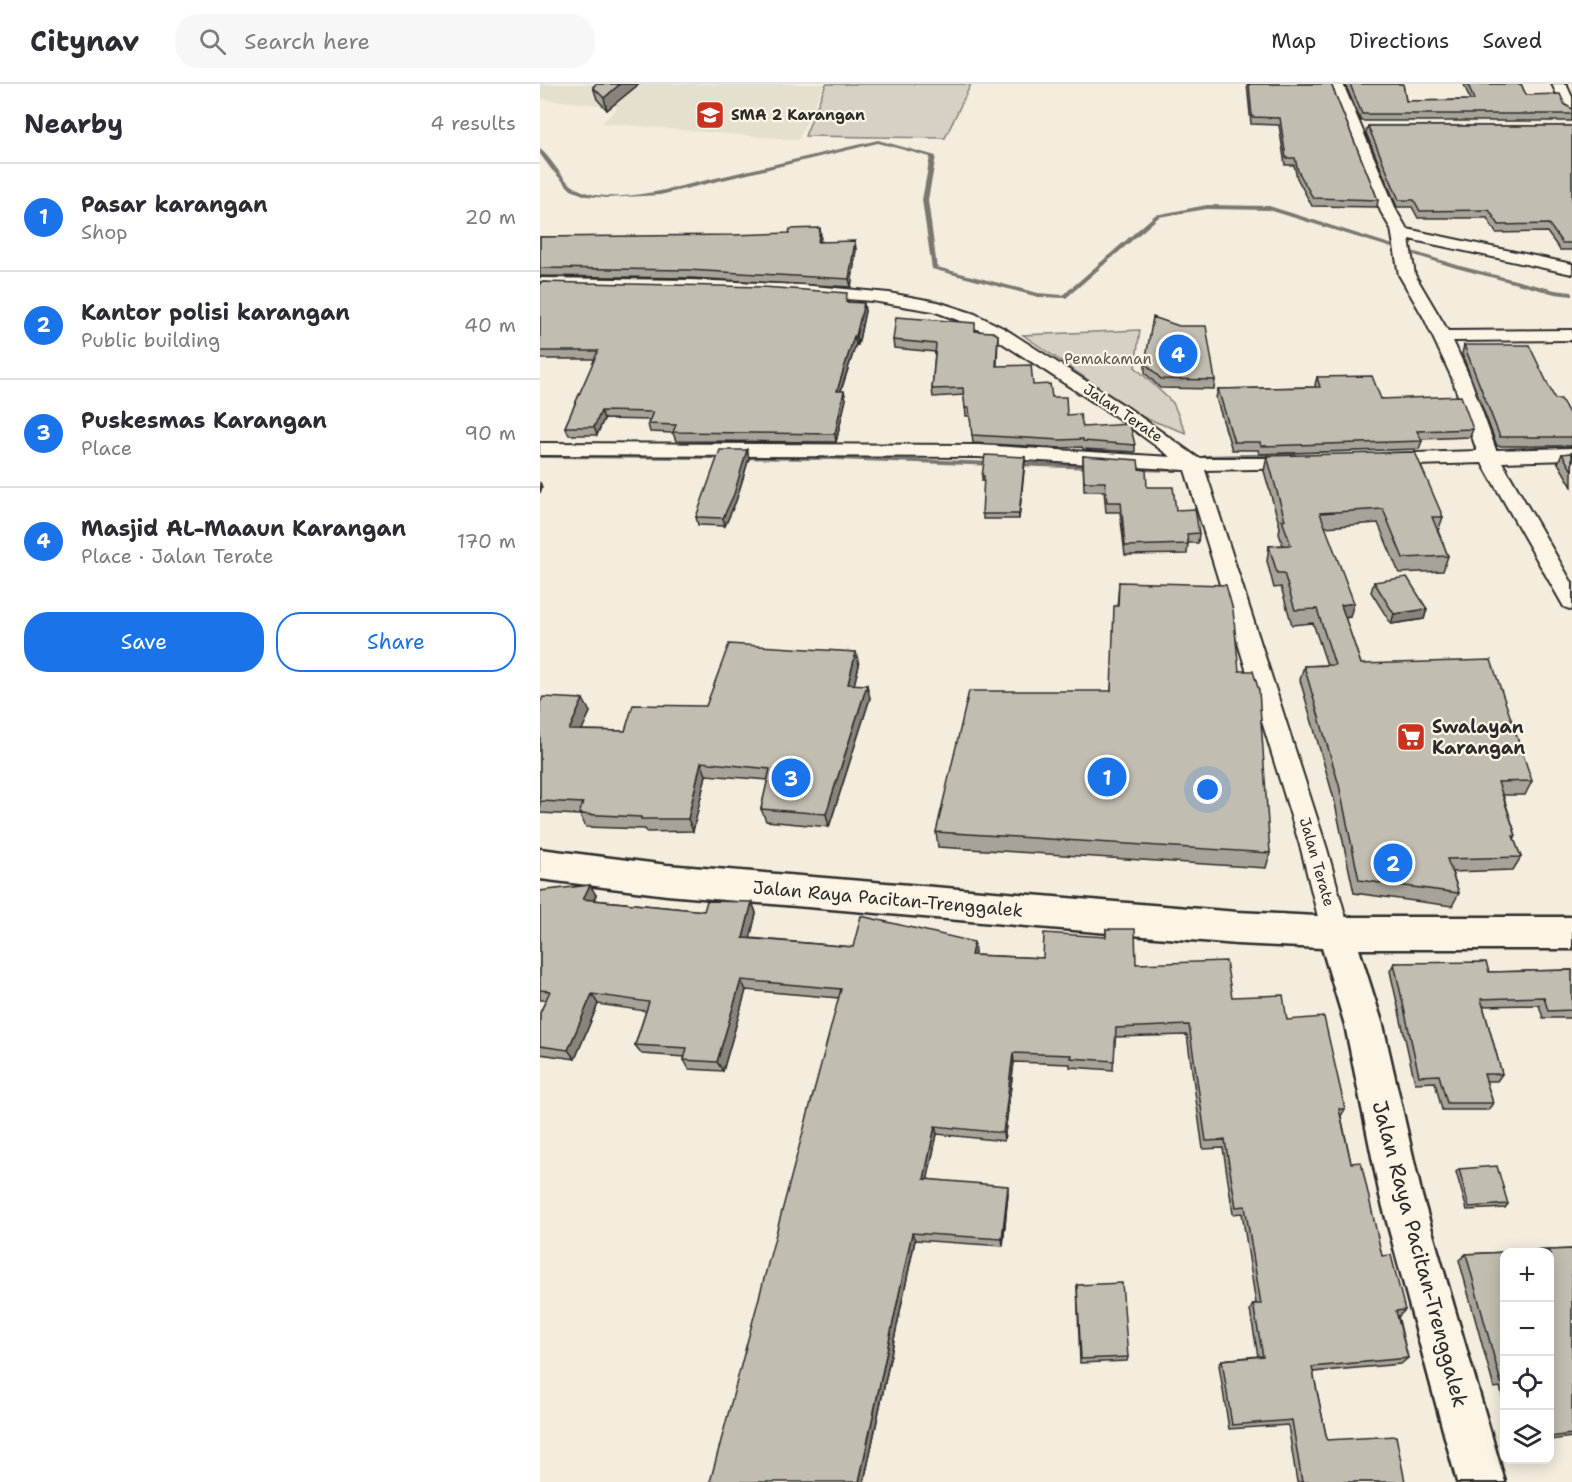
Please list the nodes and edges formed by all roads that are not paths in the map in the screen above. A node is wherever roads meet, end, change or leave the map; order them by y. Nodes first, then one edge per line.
1 (1336, 84) edge
2 (1564, 87) edge
3 (1572, 111) edge
4 (1399, 234) junction
5 (1572, 269) edge
6 (540, 283) edge
7 (1572, 335) edge
8 (1442, 336) junction
9 (540, 449) edge
10 (1572, 454) edge
11 (1489, 458) junction
12 (1359, 460) edge
13 (1323, 461) edge
14 (1193, 464) junction
15 (1572, 602) edge
16 (540, 864) edge
17 (1336, 933) junction
18 (1572, 933) edge
19 (1481, 1482) edge

1 - 4 street
2 - 3 street
4 - 5 street
4 - 8 street
6 - 14 street, Jalan Terate
7 - 8 street
8 - 11 street
9 - 14 street
10 - 11 street
11 - 12 street
11 - 15 street
13 - 14 street
14 - 17 street, Jalan Terate
16 - 17 highway, Jalan Raya Pacitan-Trenggalek
17 - 18 highway, Jalan Raya Pacitan-Trenggalek
17 - 19 highway, Jalan Raya Pacitan-Trenggalek

